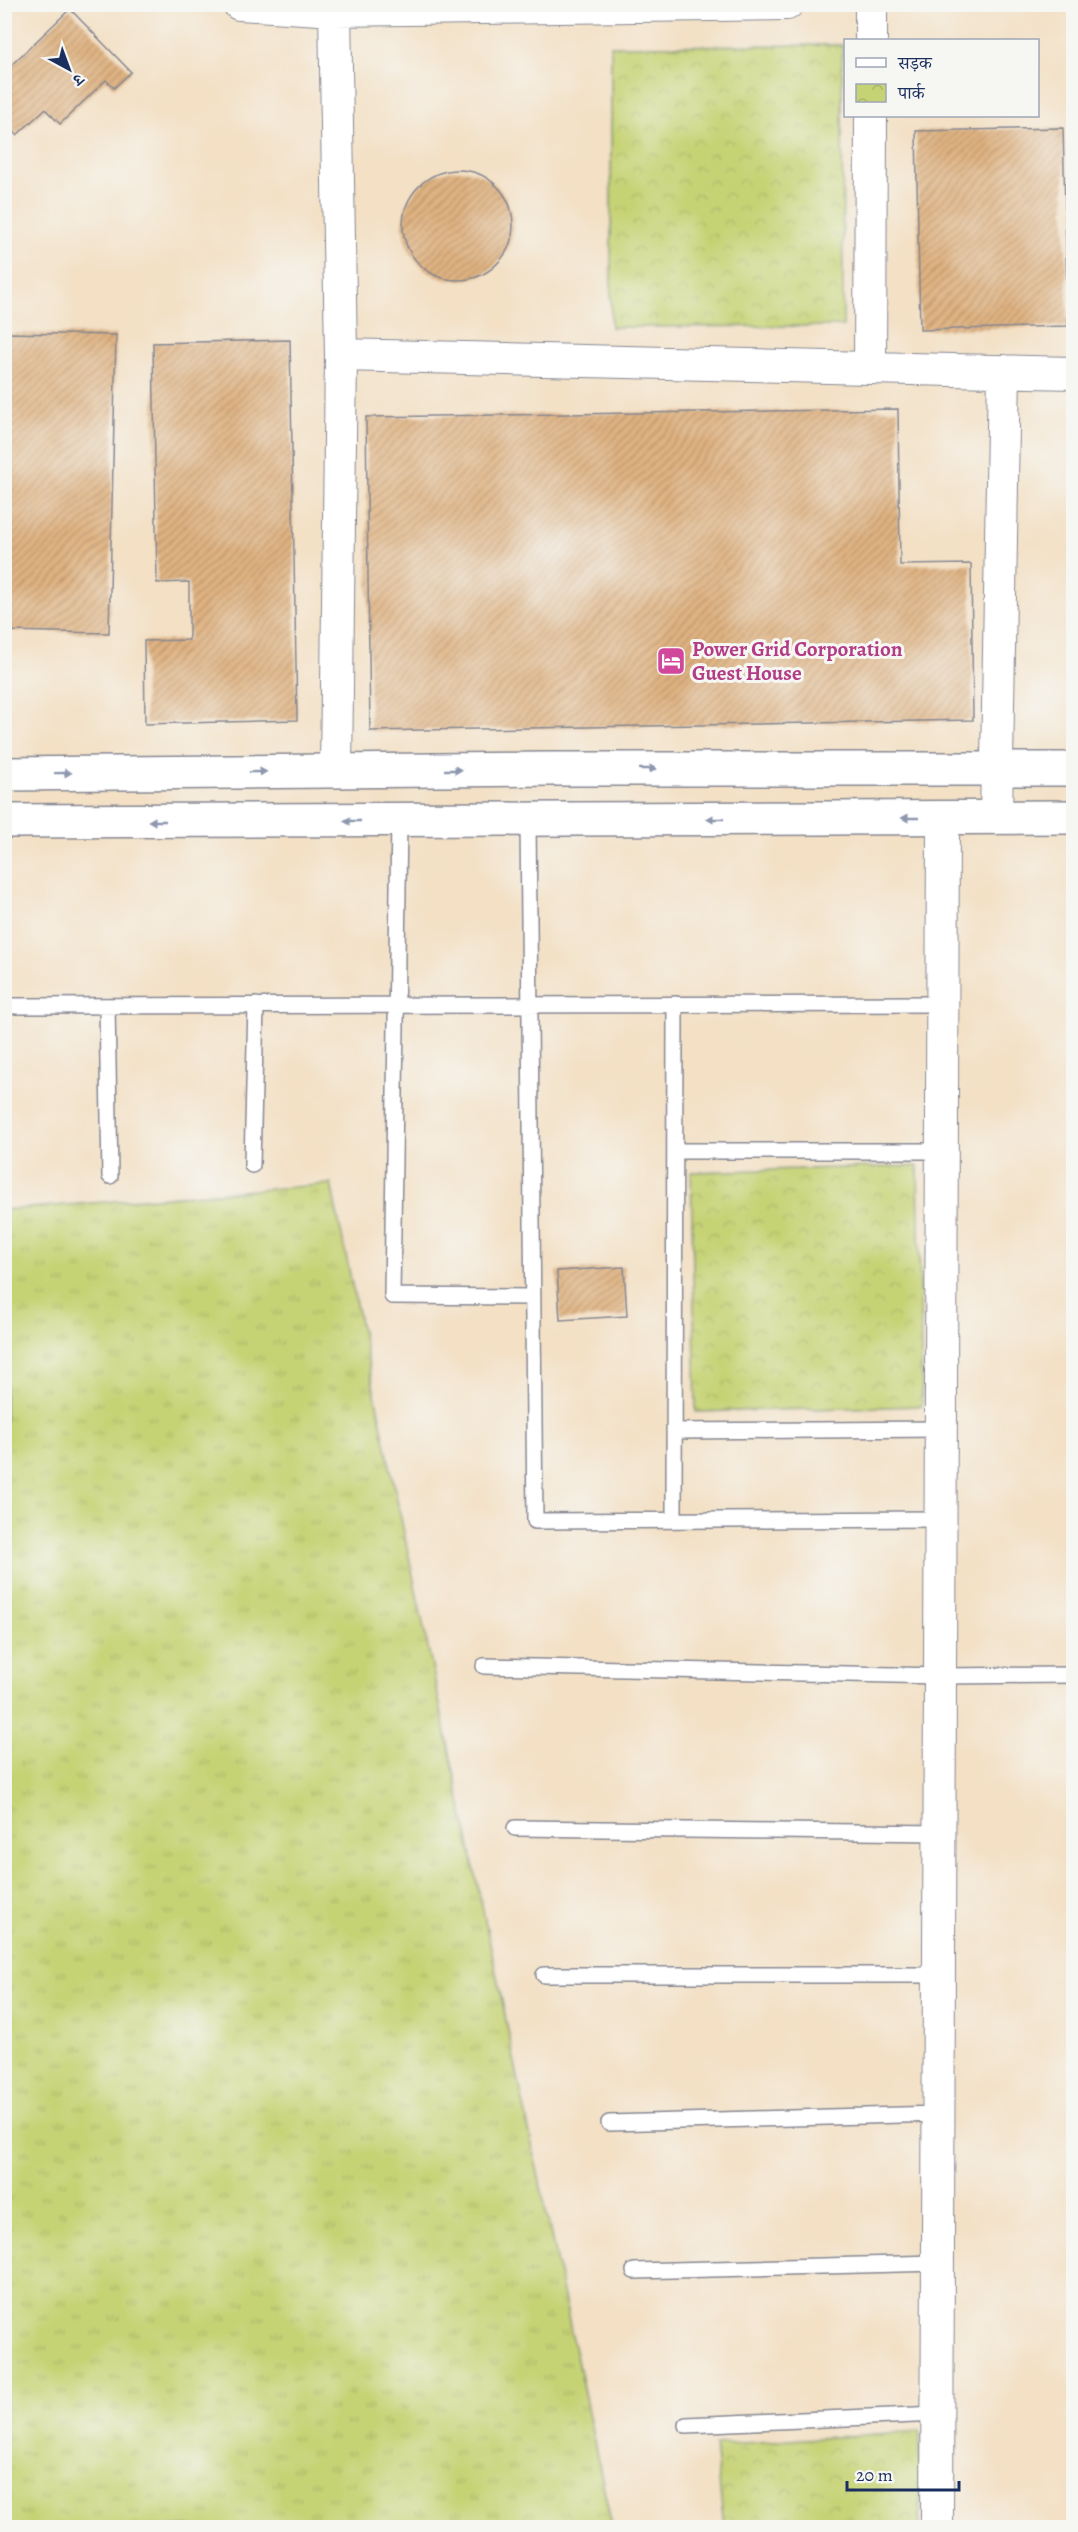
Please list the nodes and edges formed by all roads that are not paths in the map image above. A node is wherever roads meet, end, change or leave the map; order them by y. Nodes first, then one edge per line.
1 (239, 4) edge
2 (787, 4) edge
3 (871, 4) edge
4 (335, 10) junction
5 (871, 39) edge
6 (871, 117) edge
7 (341, 355) junction
8 (870, 368) junction
9 (1004, 371) junction
10 (1074, 373) edge
11 (997, 769) junction
12 (1074, 769) edge
13 (336, 771) junction
14 (4, 774) edge
15 (1074, 817) edge
16 (944, 818) junction
17 (996, 818) junction
18 (399, 820) junction
19 (528, 820) junction
20 (4, 821) edge
21 (675, 1004) junction
22 (943, 1004) junction
23 (256, 1005) junction
24 (396, 1005) junction
25 (530, 1005) junction
26 (4, 1006) edge
27 (107, 1006) junction
28 (675, 1151) junction
29 (942, 1151) junction
30 (252, 1165) dead end
31 (110, 1176) dead end
32 (532, 1297) junction
33 (941, 1429) junction
34 (674, 1431) junction
35 (941, 1519) junction
36 (674, 1520) junction
37 (484, 1666) dead end
38 (1074, 1675) edge
39 (940, 1676) junction
40 (515, 1828) dead end
41 (940, 1833) junction
42 (544, 1975) dead end
43 (939, 1975) junction
44 (939, 2114) junction
45 (609, 2123) dead end
46 (938, 2263) junction
47 (634, 2271) dead end
48 (938, 2414) junction
49 (686, 2425) dead end
50 (937, 2528) edge

1 - 4 street
2 - 4 street
3 - 5 street
4 - 7 street
6 - 8 street
7 - 8 street
7 - 13 street
8 - 9 street
9 - 10 street
9 - 11 street
11 - 12 street
13 -> 11 street
11 - 17 street
14 -> 13 street
15 - 17 street
16 - 17 street
16 -> 19 street
16 - 22 street
18 - 19 street
18 -> 20 street
18 - 24 lane
19 - 25 lane
21 - 22 lane
21 - 25 lane
21 - 28 lane
22 - 29 street
23 - 24 lane
23 - 27 lane
23 - 30 lane
24 - 25 lane
24 - 32 lane
25 - 32 lane
26 - 27 lane
27 - 31 lane
28 - 29 lane
28 - 34 lane
29 - 33 street
32 - 36 lane
33 - 34 lane
33 - 35 street
34 - 36 lane
35 - 36 lane
35 - 39 street
37 - 39 lane
38 - 39 lane
39 - 41 street
40 - 41 lane
41 - 43 street
42 - 43 lane
43 - 44 street
44 - 45 lane
44 - 46 street
46 - 47 lane
46 - 48 street
48 - 49 lane
48 - 50 street

